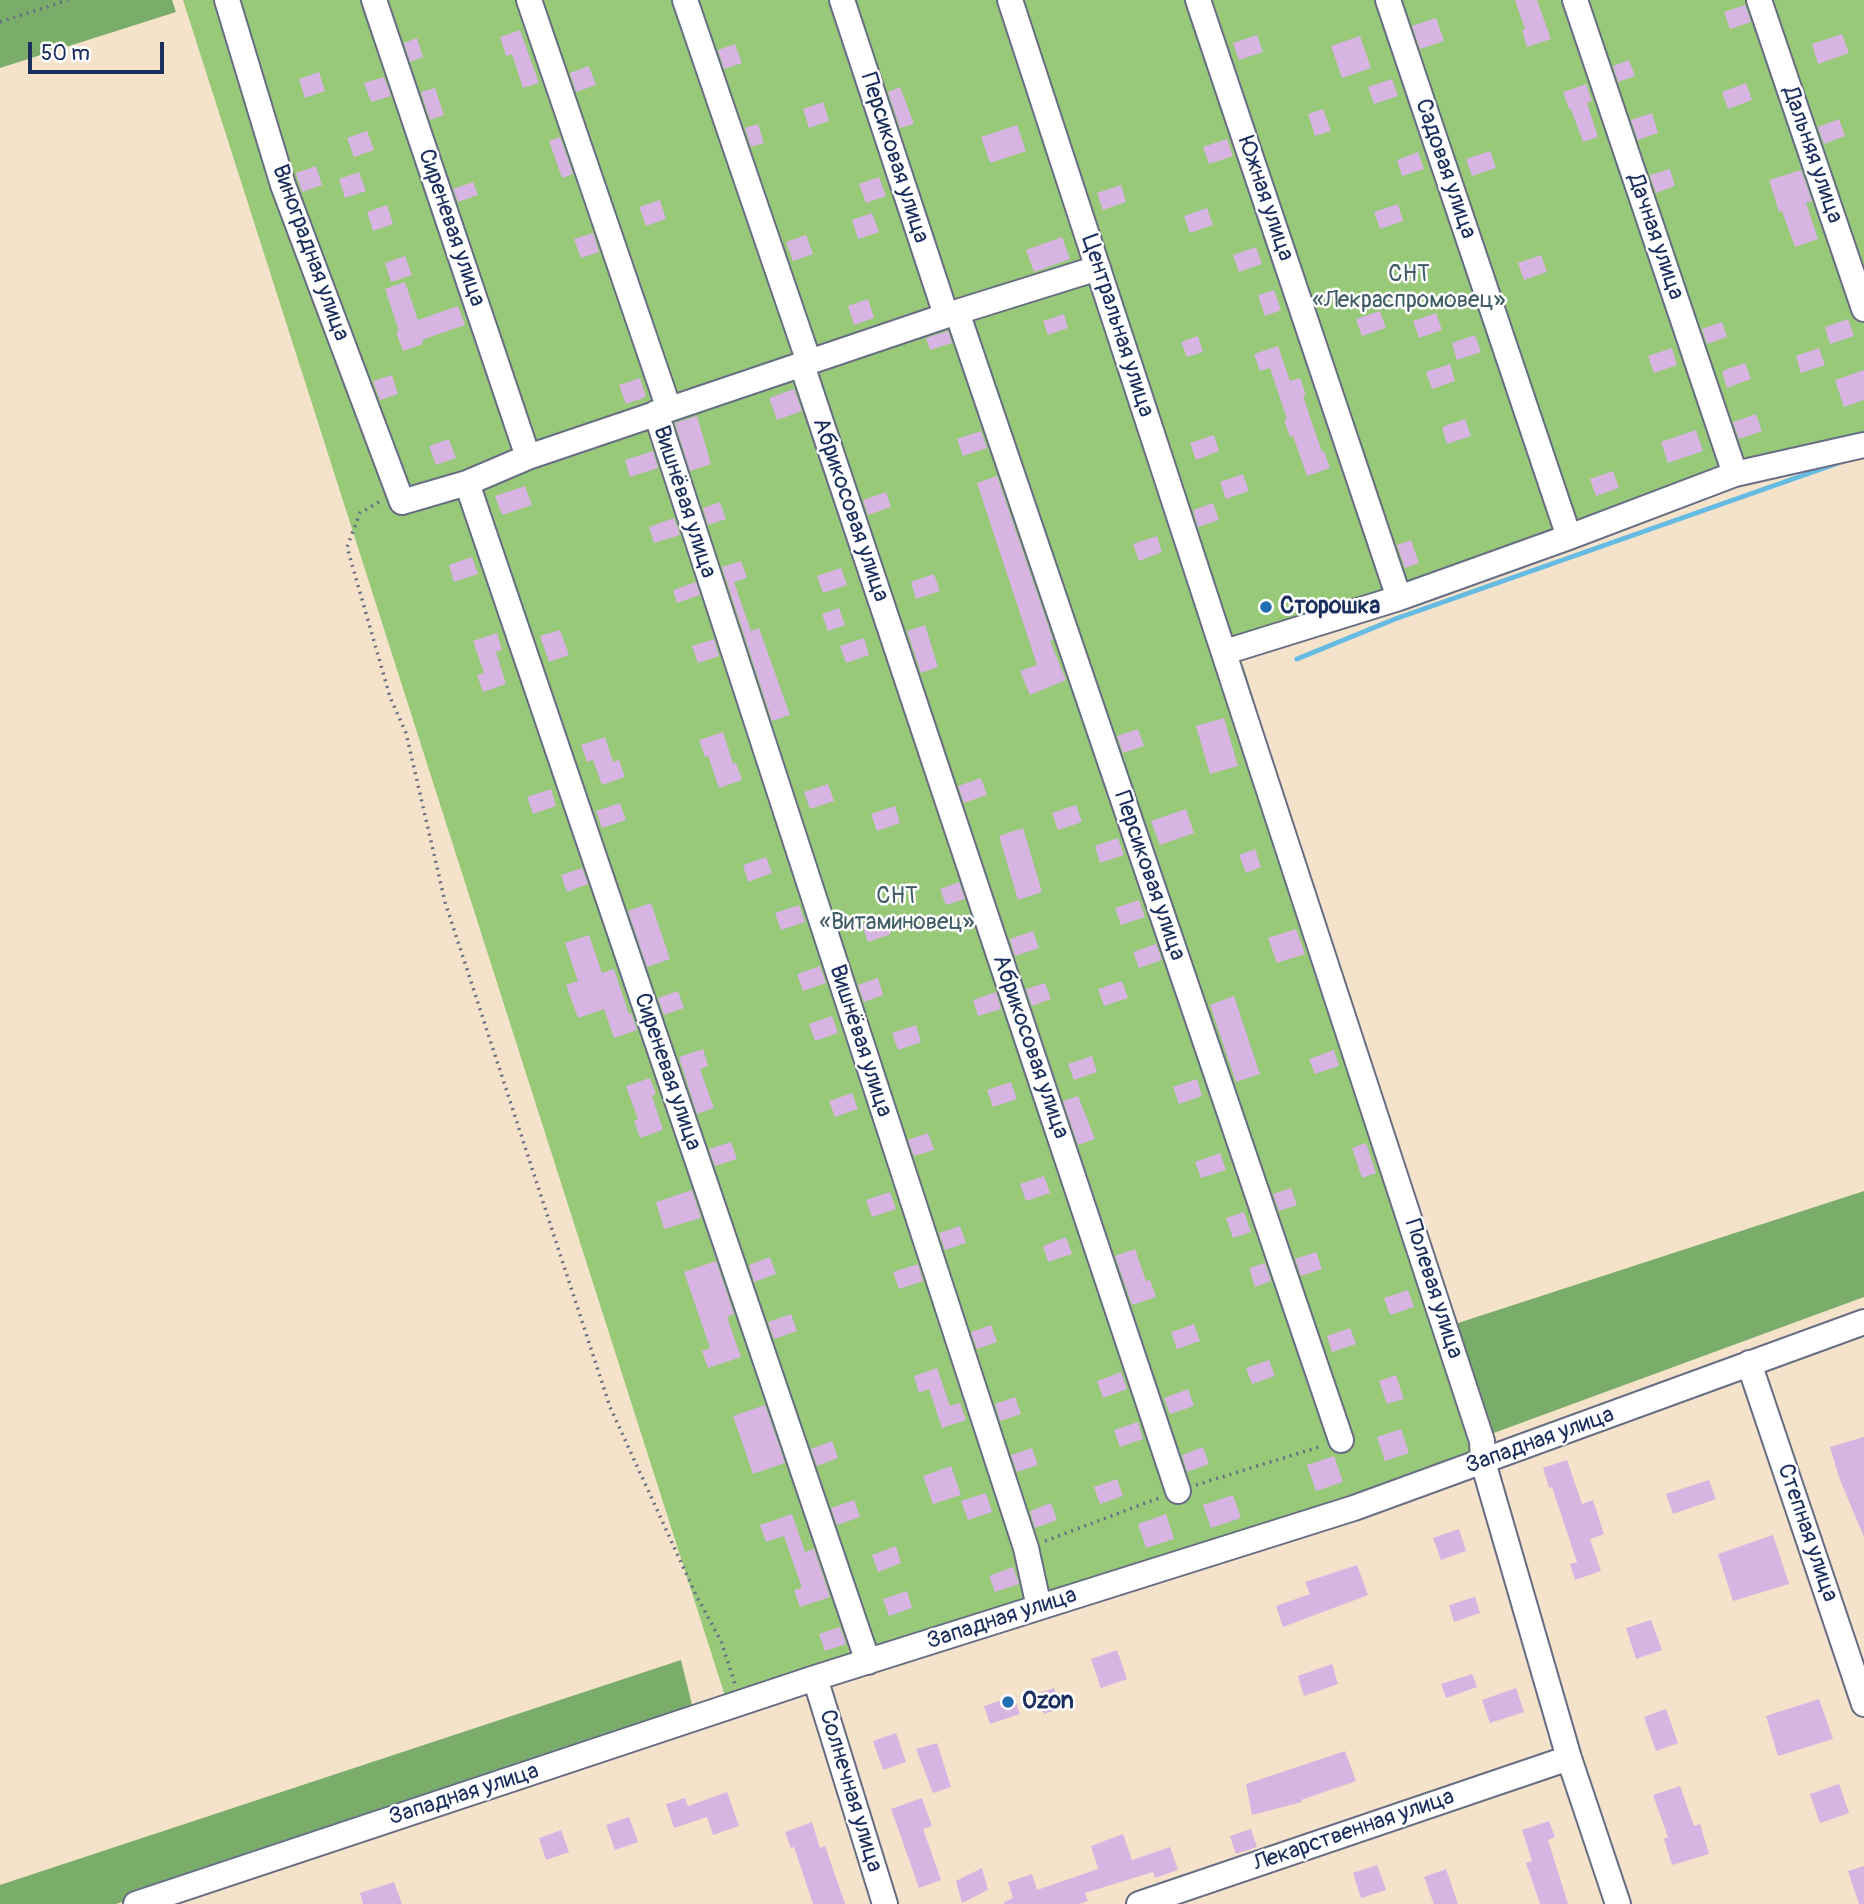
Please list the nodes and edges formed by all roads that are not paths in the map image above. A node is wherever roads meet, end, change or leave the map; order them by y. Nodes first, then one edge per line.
1 (227, 0) edge
2 (374, 0) edge
3 (528, 0) edge
4 (685, 0) edge
5 (842, 0) edge
6 (1010, 0) edge
7 (1198, 0) edge
8 (1388, 0) edge
9 (1575, 0) edge
10 (1759, 0) edge
11 (1098, 268) junction
12 (1864, 309) edge
13 (951, 313) junction
14 (805, 364) junction
15 (662, 411) junction
16 (1864, 444) edge
17 (528, 457) junction
18 (1735, 474) junction
19 (467, 482) junction
20 (1569, 537) junction
21 (1399, 598) junction
22 (1225, 652) junction
23 (1233, 679) joint
24 (1864, 1322) edge
25 (1749, 1363) junction
26 (1341, 1440) dead end
27 (1483, 1462) junction
28 (1178, 1491) dead end
29 (1039, 1607) junction
30 (868, 1662) junction
31 (815, 1678) junction
32 (1864, 1704) edge
33 (1569, 1758) junction
34 (136, 1904) edge
35 (886, 1904) edge
36 (1139, 1904) edge
37 (1618, 1904) edge

1 - 19 street, Виноградная улица
2 - 17 street, Сиреневая улица
3 - 15 street, Вишнёвая улица
4 - 14 street, Абрикосовая улица
5 - 13 street, Персиковая улица
6 - 11 street, Центральная улица
7 - 21 street, Южная улица
8 - 20 street, Садовая улица
9 - 18 street, Дачная улица
10 - 12 street, Дальняя улица
11 - 13 street
11 - 22 street, Центральная улица
13 - 14 street
13 - 26 street, Персиковая улица
14 - 15 street
14 - 28 street, Абрикосовая улица
15 - 17 street
15 - 29 street, Вишнёвая улица
16 - 18 street
17 - 19 street
18 - 20 street
19 - 30 street, Сиреневая улица
20 - 21 street
21 - 22 street
22 - 23 street, Центральная улица
23 - 27 street, Полевая улица
24 - 25 street, Западная улица
25 - 27 street, Западная улица
25 - 32 street, Степная улица
27 - 29 street, Западная улица
27 - 33 street, Полевая улица
29 - 30 street, Западная улица
30 - 31 street, Западная улица
31 - 34 street, Западная улица
31 - 35 street, Солнечная улица
33 - 36 street, Лекарственная улица
33 - 37 street, Полевая улица

